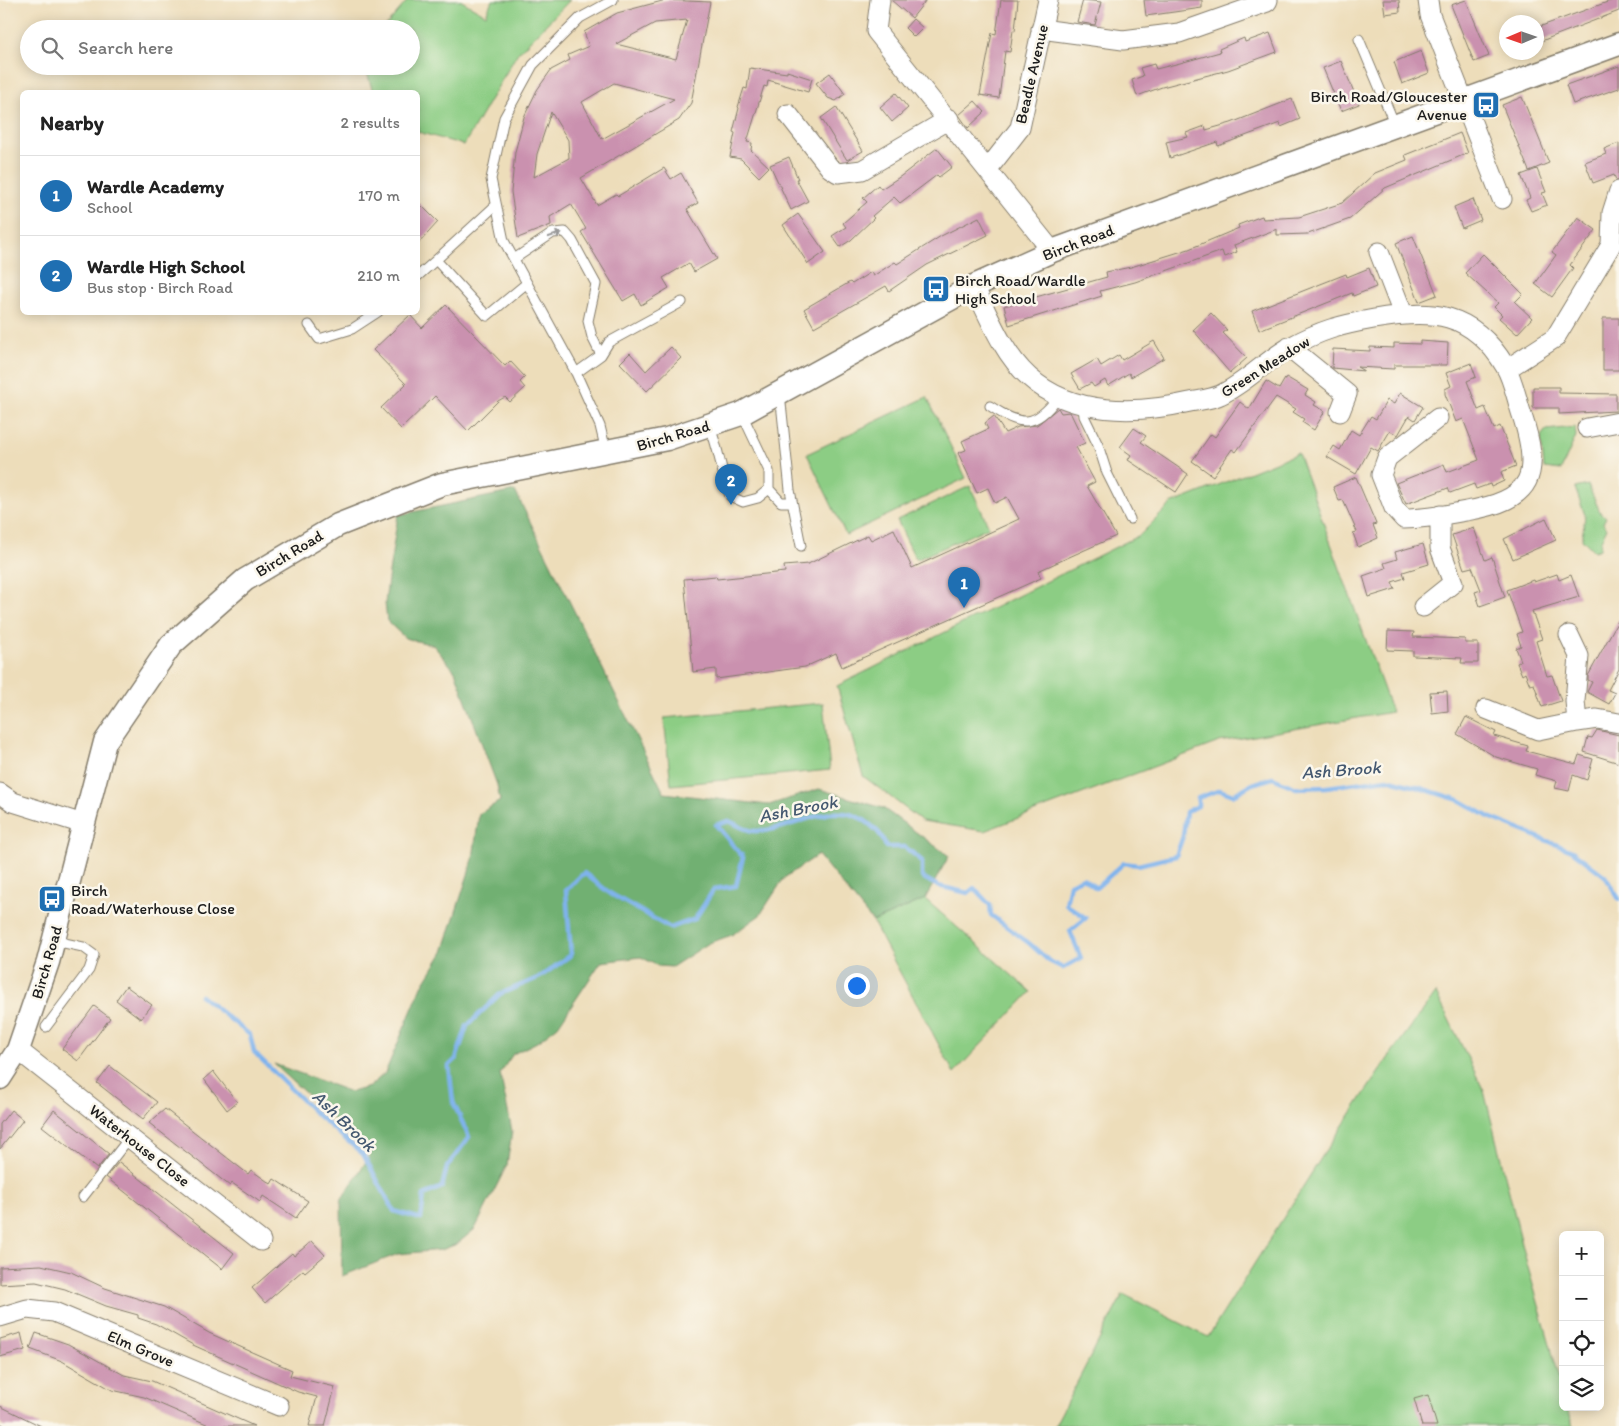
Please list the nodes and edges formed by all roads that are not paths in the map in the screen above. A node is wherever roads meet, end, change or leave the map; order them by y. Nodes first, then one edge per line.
1 (613, 0) edge
2 (864, 0) edge
3 (1048, 0) edge
4 (1268, 0) edge
5 (1428, 0) edge
6 (597, 4) edge
7 (878, 16) edge
8 (1041, 29) junction
9 (1359, 39) dead end
10 (1619, 44) edge
11 (1464, 99) junction
12 (788, 114) dead end
13 (948, 119) junction
14 (1395, 125) junction
15 (988, 169) junction
16 (1619, 192) edge
17 (1502, 199) dead end
18 (496, 205) junction
19 (1052, 251) junction
20 (1379, 252) dead end
21 (514, 259) junction
22 (436, 260) junction
23 (420, 274) edge
24 (527, 283) junction
25 (974, 286) junction
26 (682, 302) dead end
27 (1403, 314) junction
28 (373, 315) edge
29 (309, 326) dead end
30 (1289, 348) junction
31 (600, 355) junction
32 (1507, 369) junction
33 (576, 373) junction
34 (780, 393) junction
35 (1058, 397) junction
36 (1083, 405) junction
37 (990, 406) dead end
38 (1340, 412) dead end
39 (742, 414) junction
40 (1438, 418) dead end
41 (1619, 422) edge
42 (709, 425) junction
43 (1587, 428) dead end
44 (606, 452) junction
45 (768, 489) junction
46 (792, 502) junction
47 (1440, 515) junction
48 (1130, 518) dead end
49 (801, 546) dead end
50 (1423, 607) dead end
51 (1569, 634) dead end
52 (1486, 709) dead end
53 (1577, 722) junction
54 (1619, 723) edge
55 (0, 793) edge
56 (83, 824) junction
57 (53, 941) junction
58 (46, 1027) dead end
59 (18, 1050) junction
60 (0, 1078) edge
61 (130, 1137) junction
62 (83, 1197) dead end
63 (261, 1241) dead end
64 (0, 1317) edge
65 (279, 1406) dead end

1 - 6 lane
2 - 7 street
3 - 8 street, Beadle Avenue
4 - 8 street
5 - 11 street
6 - 18 lane
7 - 13 street
8 - 15 street, Beadle Avenue
9 - 14 lane
10 - 11 street, Birch Road
11 - 14 street, Birch Road
11 - 17 street
12 - 13 street
13 - 15 street
14 - 19 street, Birch Road
15 - 19 street
16 - 32 street
18 - 21 lane
18 - 22 lane
19 - 25 street, Birch Road
20 - 27 street
21 - 24 lane
21 -> 31 lane
22 - 23 lane
22 - 24 lane
24 - 33 lane
25 - 34 street, Birch Road
25 - 35 street, Green Meadow
26 - 31 lane
27 - 30 street, Green Meadow
27 - 32 street, Green Meadow
28 - 29 lane
30 - 36 street, Green Meadow
30 - 38 street
31 - 33 lane
32 - 47 street, Green Meadow
33 - 44 lane
34 - 39 street, Birch Road
34 - 46 lane
35 - 36 street, Green Meadow
35 - 37 lane
36 - 48 lane
39 - 42 street, Birch Road
39 - 45 lane
40 - 47 street, Green Meadow
41 - 43 street
42 - 44 street, Birch Road
42 - 45 lane
44 - 56 street, Birch Road
45 - 46 lane
46 - 49 lane
47 - 50 street
51 - 53 street
52 - 53 street
53 - 54 street
55 - 56 street
56 - 57 street, Birch Road
57 - 58 lane
57 - 59 street, Birch Road
59 - 60 street, Birch Road
59 - 61 street, Waterhouse Close
61 - 62 lane
61 - 63 street, Waterhouse Close
64 - 65 street, Elm Grove

